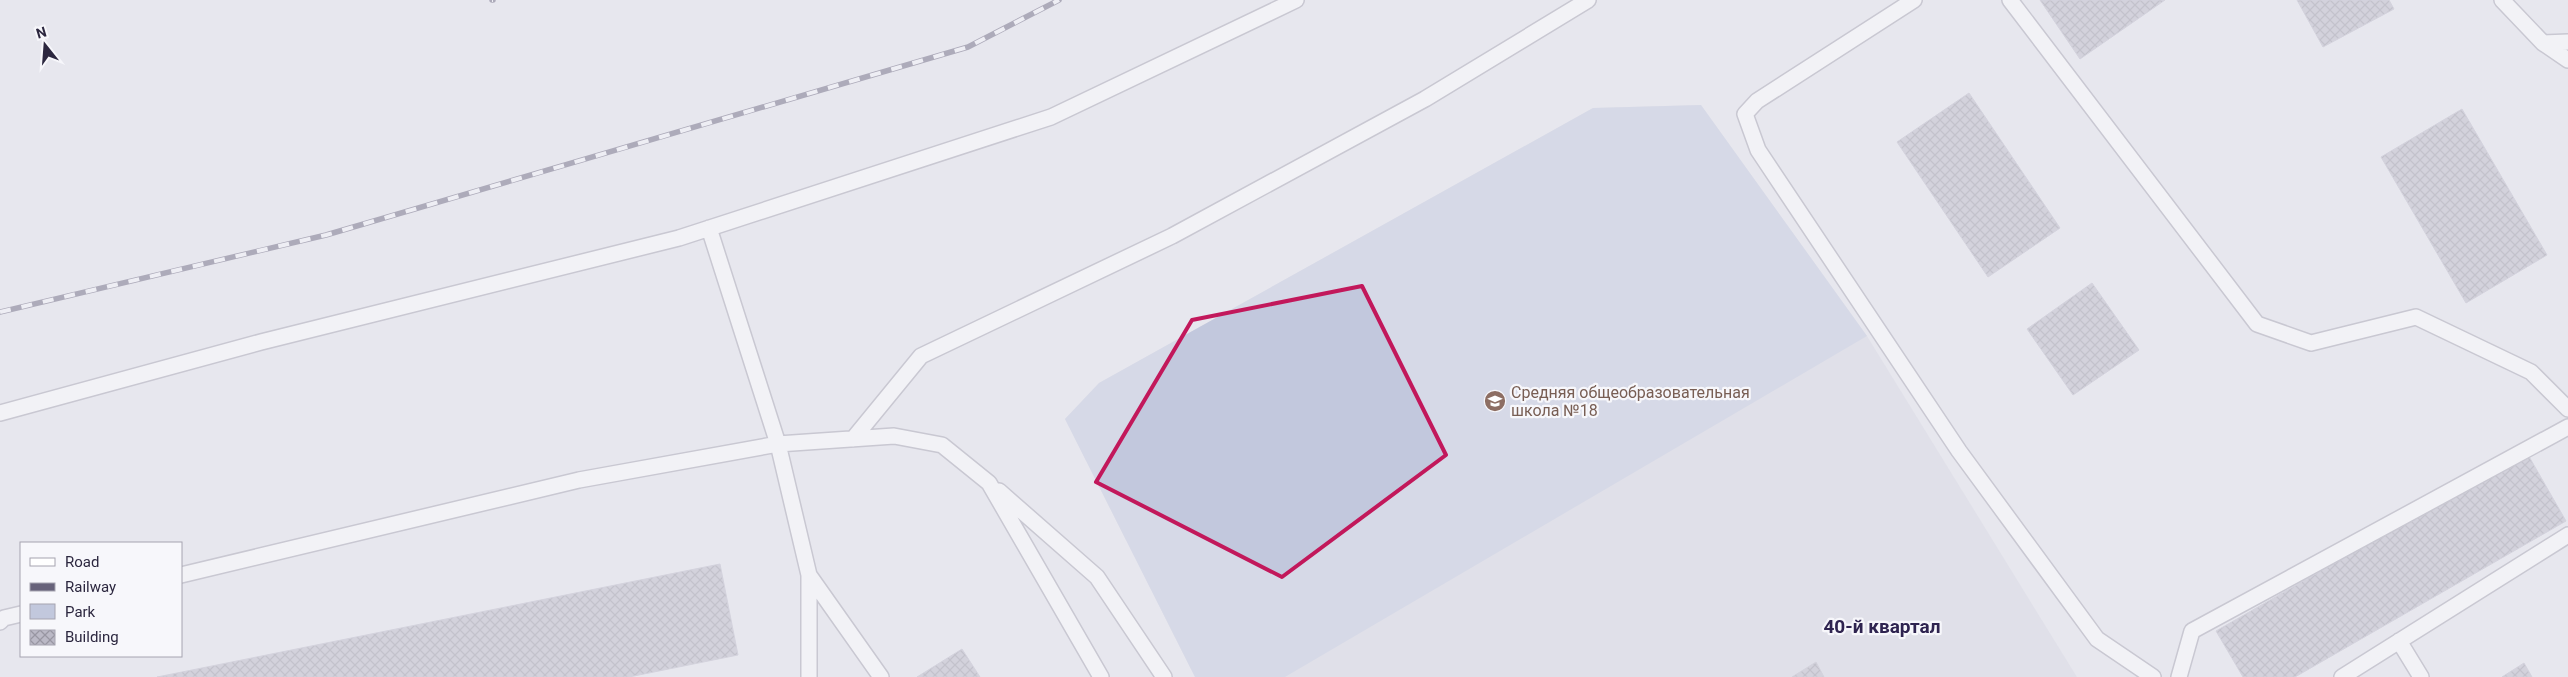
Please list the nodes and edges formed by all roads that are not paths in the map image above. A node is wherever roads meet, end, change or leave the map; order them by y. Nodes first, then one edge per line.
1 (1296, 0) edge
2 (1588, 0) edge
3 (1914, 0) edge
4 (2010, 0) edge
5 (2502, 0) edge
6 (2568, 42) edge
7 (2543, 43) junction
8 (2568, 60) edge
9 (708, 228) junction
10 (2568, 409) edge
11 (0, 413) edge
12 (2568, 427) edge
13 (853, 439) junction
14 (778, 444) junction
15 (989, 482) junction
16 (2568, 536) edge
17 (182, 575) edge
18 (810, 575) junction
19 (20, 614) edge
20 (1, 617) edge
21 (2400, 641) junction
22 (809, 677) edge
23 (880, 677) edge
24 (1101, 677) edge
25 (1164, 677) edge
26 (2153, 677) edge
27 (2179, 677) edge
28 (2342, 677) edge
29 (2422, 677) edge

1 - 9 lane
2 - 13 lane
3 - 26 lane
4 - 10 lane
5 - 7 lane
6 - 7 lane
7 - 8 lane
9 - 11 lane
9 - 14 lane
12 - 27 lane
13 - 14 lane
13 - 15 lane
14 - 17 lane
14 - 18 lane
15 - 24 lane
15 - 25 lane
16 - 21 lane
18 - 22 lane
18 - 23 lane
19 - 20 lane
21 - 28 lane
21 - 29 lane

